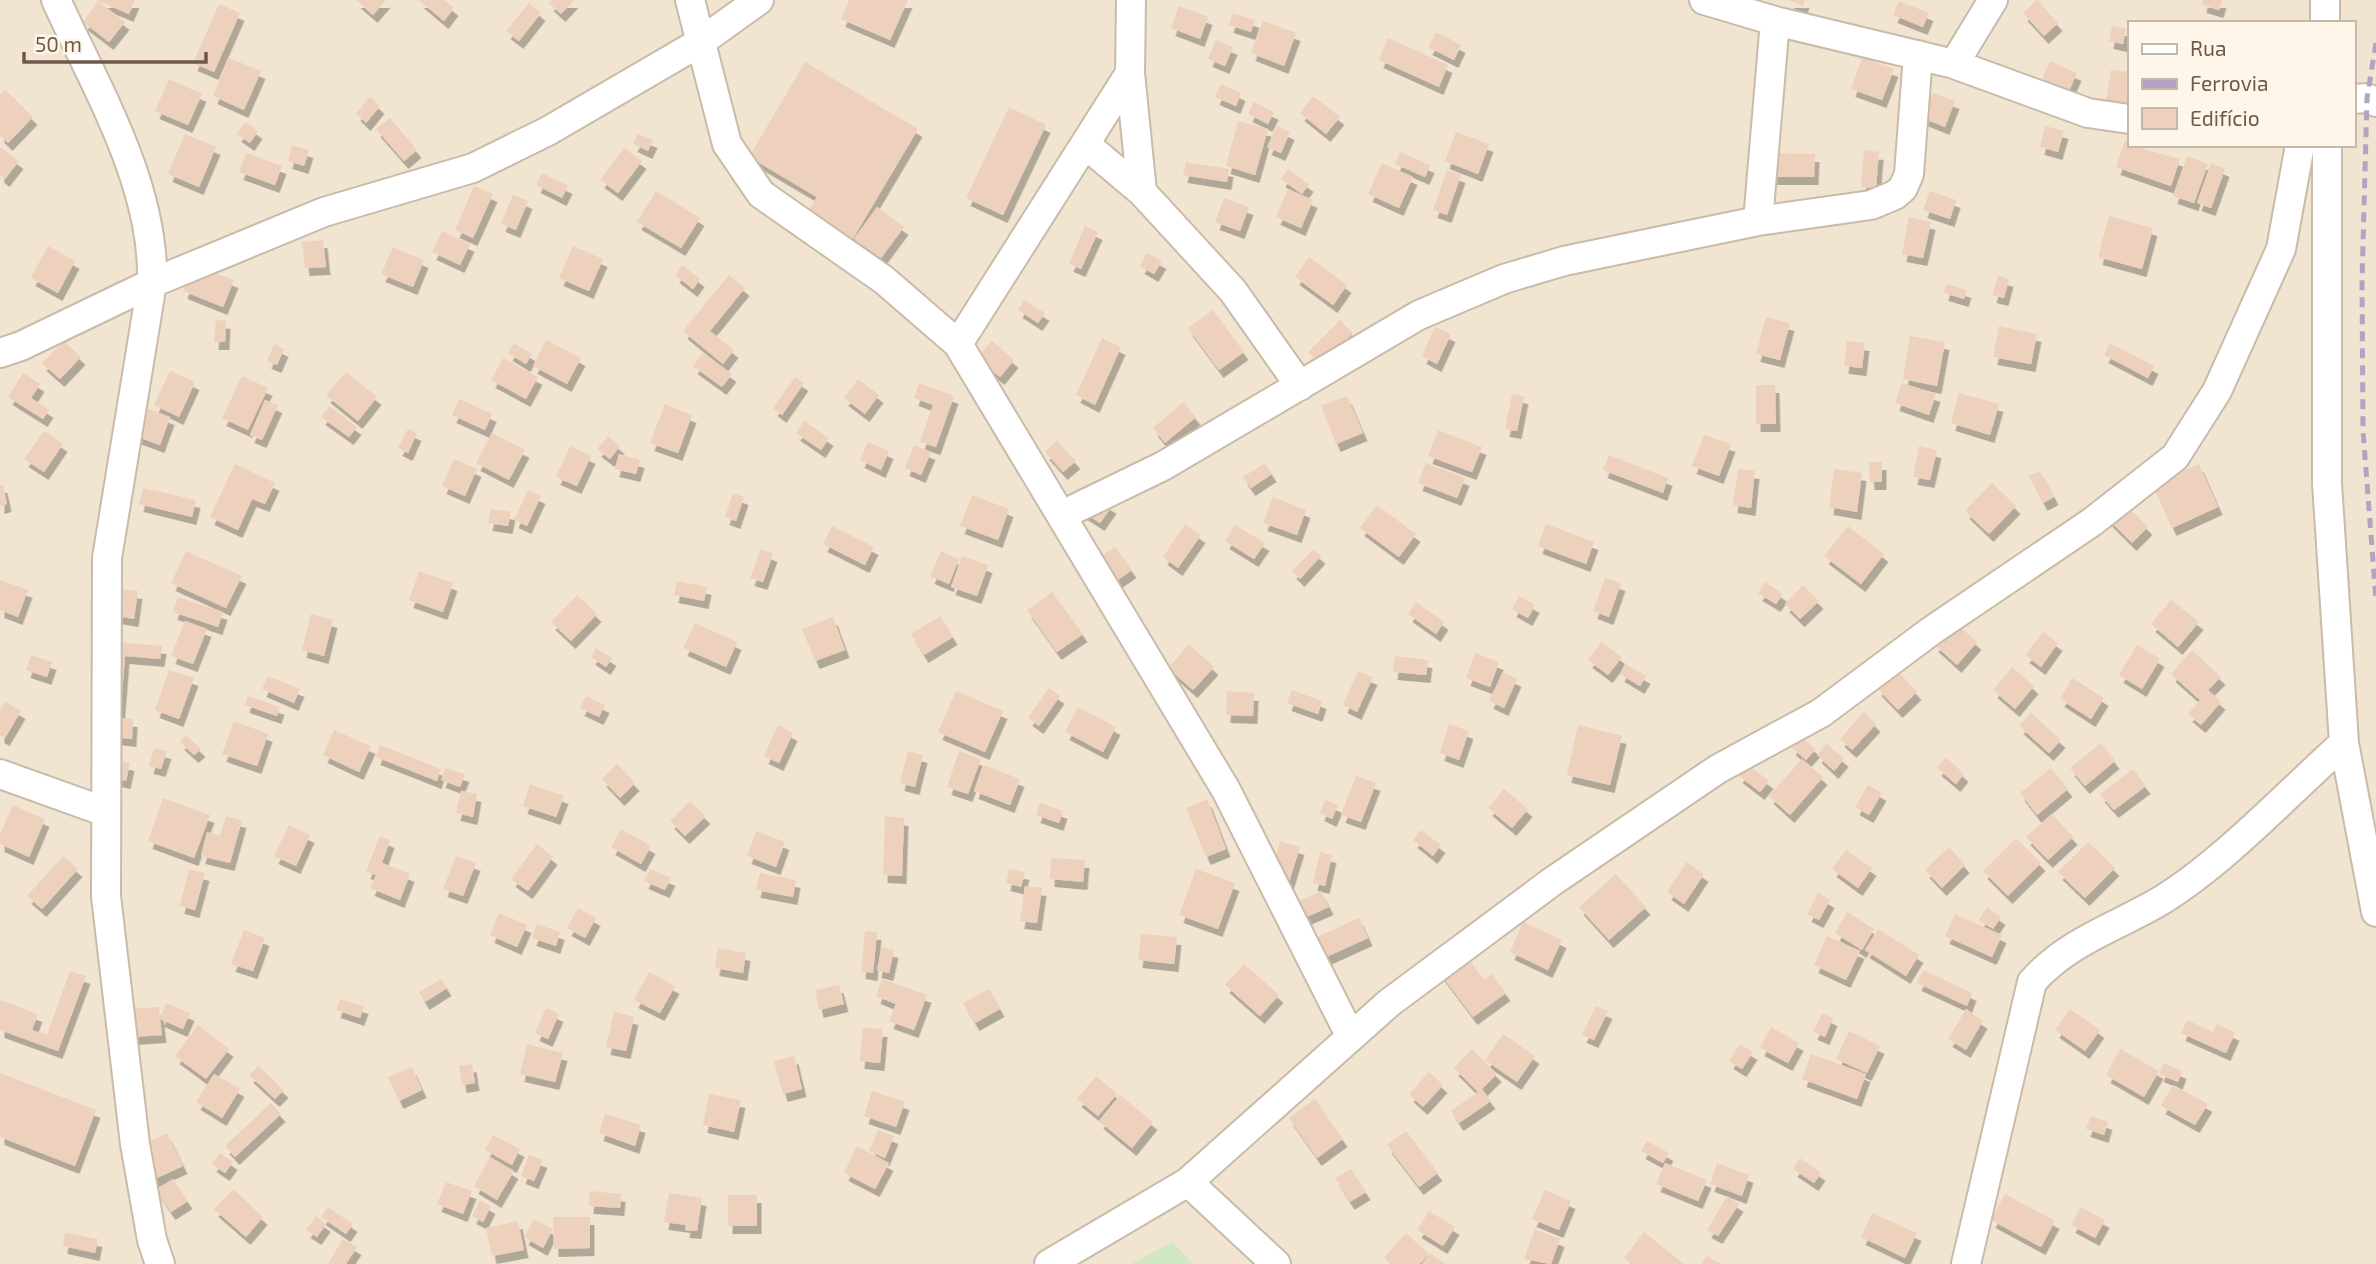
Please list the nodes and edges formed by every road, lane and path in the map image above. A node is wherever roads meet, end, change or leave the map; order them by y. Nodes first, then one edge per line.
1 (56, 0) edge
2 (690, 0) edge
3 (759, 0) edge
4 (1131, 0) edge
5 (1704, 0) edge
6 (1993, 0) edge
7 (2325, 0) edge
8 (1775, 21) junction
9 (2325, 21) edge
10 (699, 43) junction
11 (1918, 55) junction
12 (1954, 64) junction
13 (1130, 73) junction
14 (2355, 99) edge
15 (2376, 102) edge
16 (2128, 119) edge
17 (1084, 144) junction
18 (2300, 147) edge
19 (2327, 147) edge
20 (1142, 192) junction
21 (1758, 221) junction
22 (152, 283) junction
23 (958, 344) junction
24 (0, 353) edge
25 (1300, 386) junction
26 (1062, 515) junction
27 (2344, 743) junction
28 (0, 774) edge
29 (106, 812) junction
30 (2376, 912) edge
31 (1350, 1037) junction
32 (1188, 1182) junction
33 (160, 1264) edge
34 (1049, 1264) edge
35 (1276, 1264) edge
36 (1966, 1264) edge

1 - 22 street
2 - 10 street
3 - 10 street
4 - 13 street
5 - 8 street
6 - 12 street
7 - 9 street
8 - 11 street
8 - 21 street
10 - 22 street
10 - 23 street
11 - 12 street
11 - 21 street
12 - 16 street
13 - 17 street
13 - 20 street
14 - 15 street
17 - 20 street
17 - 23 street
18 - 31 street
19 - 27 street
20 - 25 street
21 - 25 street
22 - 24 street
22 - 29 street
23 - 26 street
25 - 26 street
26 - 31 street
27 - 30 street
27 - 36 street
28 - 29 street
29 - 33 street
31 - 32 street
32 - 34 street
32 - 35 street

